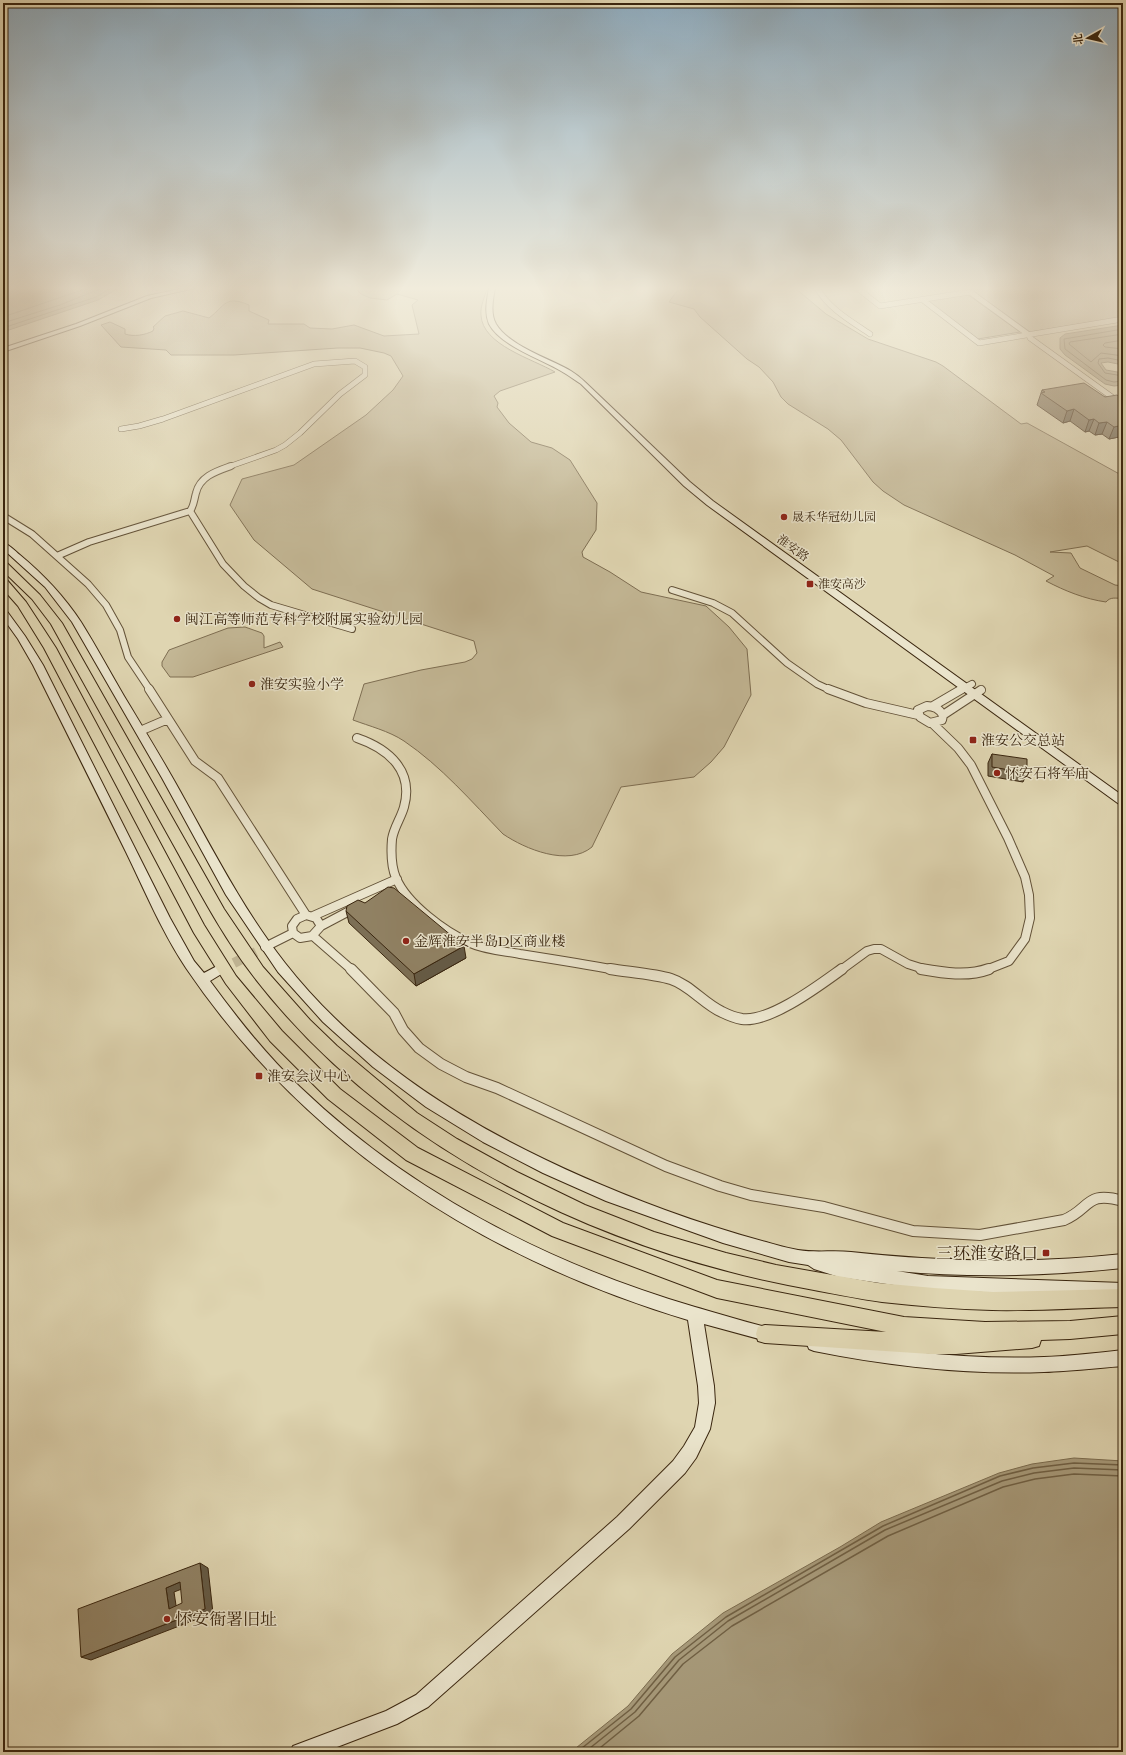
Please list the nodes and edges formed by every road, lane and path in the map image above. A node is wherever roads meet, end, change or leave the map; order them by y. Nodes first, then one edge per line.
1 (298, 370) edge
2 (365, 370) edge
3 (563, 370) edge
4 (570, 370) edge
5 (1074, 370) edge
6 (1123, 405) edge
7 (121, 429) dead end
8 (190, 511) junction
9 (3, 516) edge
10 (3, 545) edge
11 (57, 556) junction
12 (3, 565) edge
13 (3, 582) edge
14 (672, 590) dead end
15 (3, 612) edge
16 (352, 629) dead end
17 (969, 685) junction
18 (978, 692) junction
19 (933, 706) junction
20 (943, 715) junction
21 (918, 716) junction
22 (168, 719) junction
23 (932, 723) junction
24 (140, 731) junction
25 (356, 738) dead end
26 (1123, 792) edge
27 (1123, 800) edge
28 (399, 883) junction
29 (381, 896) edge
30 (362, 905) edge
31 (310, 915) junction
32 (321, 926) junction
33 (293, 933) junction
34 (313, 936) junction
35 (261, 949) junction
36 (219, 970) tunnel mouth
37 (202, 980) junction
38 (1123, 1201) edge
39 (799, 1257) junction
40 (1123, 1261) edge
41 (1123, 1290) edge
42 (1123, 1298) edge
43 (695, 1316) junction
44 (1119, 1325) edge
45 (765, 1334) junction
46 (1123, 1358) edge
47 (298, 1752) edge

1 - 7 street
2 - 8 street
3 - 17 main road, 淮安路
4 - 17 main road, 淮安路
5 - 6 street
8 - 11 street
8 - 16 street
9 - 11 street
10 - 24 main road
11 - 22 street
12 - 42 highway
13 - 44 highway
14 - 21 street
15 - 37 main road
17 - 18 main road, 淮安路
17 - 19 street
18 - 20 street
18 - 26 main road, 淮安路
18 - 27 main road, 淮安路
19 - 20 street
19 - 21 street
20 - 23 street
21 - 23 street
22 - 24 street
22 - 31 street
23 - 28 street
24 - 35 main road
25 - 28 street
28 - 29 street
28 - 31 street
30 - 32 street
31 - 32 street
31 - 33 street
32 - 34 street
33 - 34 street
33 - 35 street
34 - 38 street
35 - 39 main road
36 - 37 main road
37 - 43 main road
39 - 40 main road
39 - 41 main road
43 - 45 main road
43 - 47 main road
44 - 45 highway
45 - 46 main road

